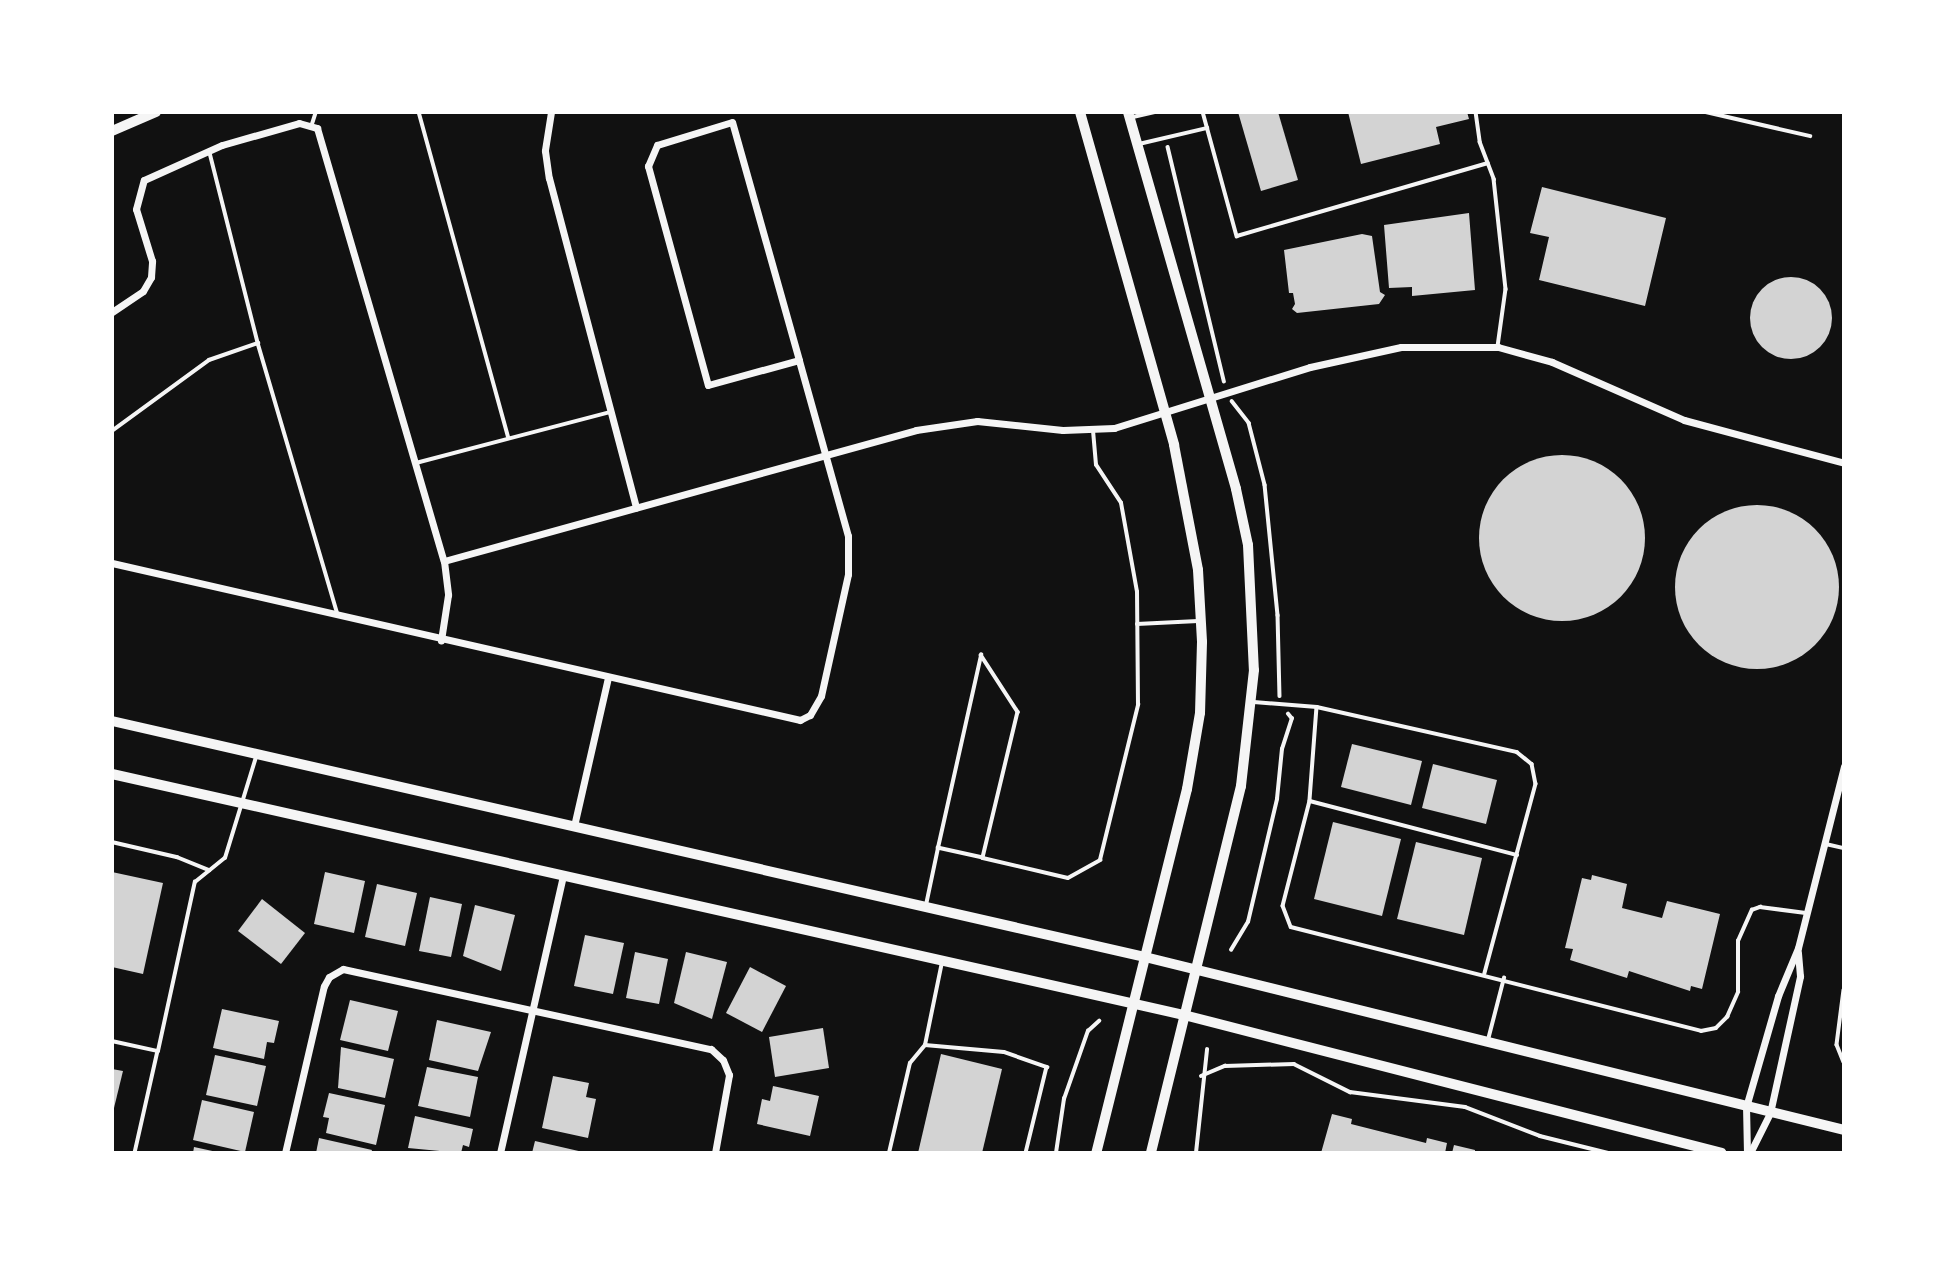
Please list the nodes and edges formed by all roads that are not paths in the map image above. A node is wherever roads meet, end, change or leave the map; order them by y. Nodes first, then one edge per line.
1 (156, 112) edge
2 (316, 112) edge
3 (419, 112) edge
4 (551, 112) edge
5 (1080, 112) edge
6 (1155, 112) edge
7 (1203, 112) edge
8 (1476, 112) edge
9 (1706, 112) edge
10 (1129, 115) edge
11 (312, 124) junction
12 (1208, 128) junction
13 (112, 131) edge
14 (1810, 136) dead end
15 (1137, 145) junction
16 (209, 149) junction
17 (1488, 163) junction
18 (112, 312) edge
19 (258, 343) junction
20 (1498, 347) junction
21 (799, 360) junction
22 (1213, 397) junction
23 (610, 412) junction
24 (1164, 413) junction
25 (112, 430) edge
26 (1093, 431) junction
27 (509, 438) junction
28 (825, 455) junction
29 (416, 463) junction
30 (1844, 463) edge
31 (636, 508) junction
32 (444, 561) junction
33 (112, 563) edge
34 (339, 616) junction
35 (1201, 621) junction
36 (1137, 624) junction
37 (441, 639) junction
38 (608, 678) junction
39 (1251, 701) junction
40 (1317, 706) junction
41 (112, 721) edge
42 (257, 752) junction
43 (1844, 766) edge
44 (112, 774) edge
45 (1310, 800) junction
46 (244, 805) junction
47 (574, 826) junction
48 (112, 842) edge
49 (1824, 844) junction
50 (938, 848) junction
51 (1844, 848) edge
52 (1517, 855) junction
53 (983, 858) junction
54 (209, 870) junction
55 (563, 876) junction
56 (925, 907) junction
57 (1806, 913) junction
58 (1797, 948) junction
59 (1145, 957) junction
60 (943, 961) junction
61 (1196, 970) junction
62 (1485, 973) junction
63 (1504, 978) junction
64 (1844, 990) edge
65 (1134, 1004) junction
66 (533, 1010) junction
67 (1184, 1016) junction
68 (112, 1041) edge
69 (1488, 1042) junction
70 (925, 1045) junction
71 (158, 1051) junction
72 (1844, 1062) edge
73 (1746, 1107) junction
74 (1770, 1113) junction
75 (1844, 1130) edge
76 (135, 1153) edge
77 (285, 1153) edge
78 (500, 1153) edge
79 (715, 1153) edge
80 (889, 1153) edge
81 (1026, 1153) edge
82 (1096, 1153) edge
83 (1151, 1153) edge
84 (1722, 1153) edge
85 (1748, 1153) edge

1 - 13 street
2 - 11 lane
3 - 27 lane
4 - 23 street
5 - 24 main road
6 - 10 lane
7 - 12 lane
8 - 17 lane
9 - 14 lane
10 - 15 main road
11 - 16 street
11 - 29 street
12 - 15 lane
12 - 17 lane
15 - 22 main road
16 - 18 street
16 - 19 lane
17 - 20 lane
19 - 25 lane
19 - 34 lane
20 - 22 street
20 - 30 street
21 - 21 street
21 - 28 street
22 - 24 street
22 - 39 main road
23 - 27 lane
23 - 31 street
24 - 26 street
24 - 35 main road
26 - 28 street
26 - 36 lane
27 - 29 lane
28 - 31 street
28 - 38 street
29 - 32 street
31 - 32 street
32 - 37 street
33 - 34 street
34 - 37 street
35 - 36 lane
35 - 59 main road
36 - 53 lane
37 - 38 street
38 - 47 street
39 - 40 lane
39 - 61 main road
40 - 45 lane
40 - 52 lane
41 - 42 main road
42 - 46 lane
42 - 47 main road
43 - 49 street
44 - 46 main road
45 - 52 lane
45 - 62 lane
46 - 54 lane
46 - 55 main road
47 - 56 main road
48 - 54 lane
49 - 51 lane
49 - 57 street
50 - 53 lane
50 - 53 lane
50 - 56 lane
52 - 62 lane
54 - 71 lane
55 - 60 main road
55 - 66 street
56 - 59 main road
57 - 58 street
57 - 63 lane
58 - 73 street
58 - 74 street
59 - 61 main road
59 - 65 main road
60 - 65 main road
60 - 70 lane
61 - 67 main road
61 - 69 main road
62 - 63 lane
63 - 69 lane
64 - 72 lane
65 - 67 main road
65 - 82 main road
66 - 77 street
66 - 78 street
66 - 79 street
67 - 83 main road
67 - 84 main road
68 - 71 lane
69 - 73 main road
70 - 80 lane
70 - 81 lane
71 - 76 lane
73 - 74 main road
73 - 85 street
74 - 75 main road
74 - 85 street

